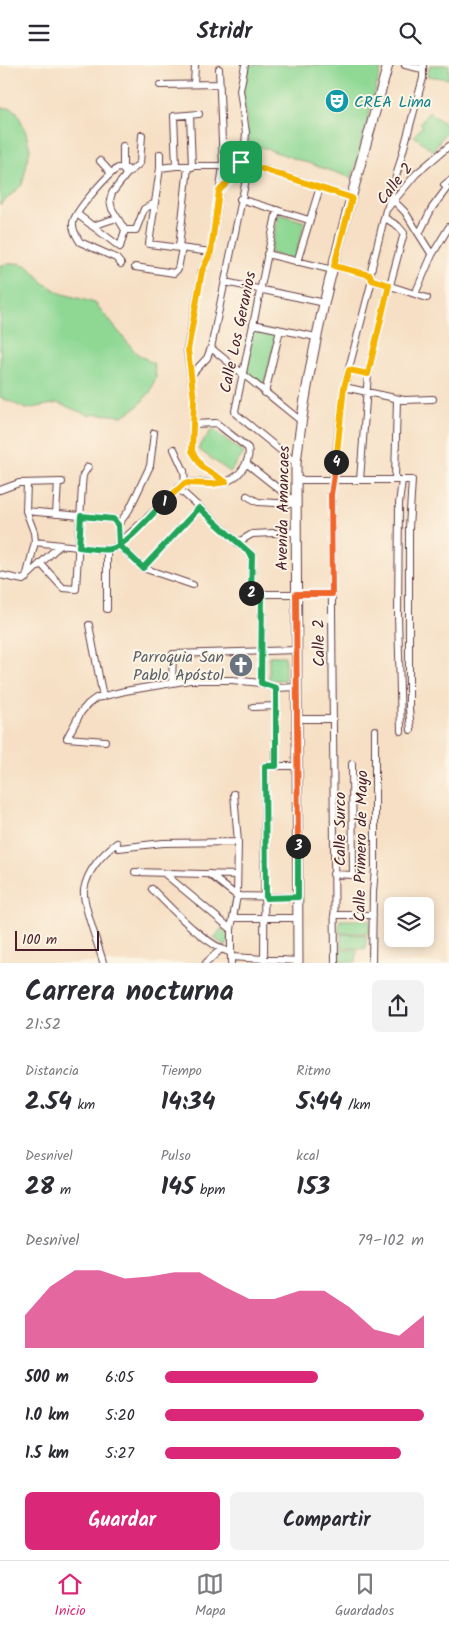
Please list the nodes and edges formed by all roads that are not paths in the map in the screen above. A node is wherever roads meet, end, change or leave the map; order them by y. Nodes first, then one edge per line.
1 (195, 65) edge
2 (245, 65) edge
3 (388, 65) edge
4 (405, 65) edge
5 (422, 67) edge
6 (219, 69) dead end
7 (194, 84) junction
8 (220, 84) junction
9 (160, 85) dead end
10 (199, 114) dead end
11 (190, 115) junction
12 (142, 135) dead end
13 (124, 146) dead end
14 (449, 146) edge
15 (160, 154) dead end
16 (100, 161) dead end
17 (241, 162) junction
18 (176, 165) junction
19 (249, 165) junction
20 (223, 166) junction
21 (190, 167) junction
22 (160, 168) junction
23 (125, 172) junction
24 (111, 173) junction
25 (222, 174) junction
26 (235, 175) junction
27 (447, 185) edge
28 (320, 187) junction
29 (219, 191) junction
30 (352, 198) junction
31 (240, 199) junction
32 (394, 201) junction
33 (155, 203) junction
34 (277, 210) junction
35 (386, 210) junction
36 (78, 214) junction
37 (117, 218) junction
38 (384, 218) junction
39 (309, 220) junction
40 (92, 225) junction
41 (449, 227) edge
42 (125, 230) junction
43 (419, 234) junction
44 (180, 247) junction
45 (211, 252) junction
46 (267, 255) junction
47 (432, 255) junction
48 (297, 261) junction
49 (121, 264) dead end
50 (135, 267) dead end
51 (334, 268) junction
52 (371, 278) junction
53 (225, 282) junction
54 (390, 285) junction
55 (260, 290) junction
56 (415, 294) junction
57 (426, 298) dead end
58 (324, 303) junction
59 (253, 324) junction
60 (280, 330) junction
61 (316, 337) junction
62 (211, 348) junction
63 (349, 370) junction
64 (192, 374) junction
65 (368, 374) junction
66 (242, 375) junction
67 (344, 387) junction
68 (366, 391) junction
69 (265, 393) junction
70 (397, 399) junction
71 (433, 399) dead end
72 (301, 421) junction
73 (193, 424) junction
74 (154, 433) dead end
75 (174, 449) dead end
76 (246, 463) junction
77 (296, 463) junction
78 (88, 467) dead end
79 (334, 479) junction
80 (295, 480) junction
81 (360, 480) junction
82 (398, 480) junction
83 (226, 482) junction
84 (27, 483) junction
85 (185, 483) junction
86 (178, 488) junction
87 (0, 490) edge
88 (247, 496) dead end
89 (294, 502) junction
90 (199, 508) junction
91 (26, 511) junction
92 (56, 514) junction
93 (81, 516) junction
94 (118, 525) junction
95 (295, 532) junction
96 (35, 542) junction
97 (237, 543) junction
98 (60, 545) junction
99 (119, 545) junction
100 (79, 547) junction
101 (106, 550) junction
102 (41, 564) junction
103 (143, 568) junction
104 (0, 575) edge
105 (26, 578) junction
106 (193, 585) dead end
107 (262, 594) junction
108 (296, 594) junction
109 (332, 594) junction
110 (107, 609) dead end
111 (89, 625) dead end
112 (297, 650) junction
113 (261, 652) junction
114 (172, 682) junction
115 (261, 683) junction
116 (297, 687) junction
117 (276, 688) junction
118 (103, 697) junction
119 (276, 706) junction
120 (253, 707) dead end
121 (297, 719) junction
122 (333, 719) junction
123 (375, 730) dead end
124 (411, 730) dead end
125 (402, 731) dead end
126 (104, 741) dead end
127 (352, 764) dead end
128 (276, 766) junction
129 (297, 766) junction
130 (234, 794) dead end
131 (238, 842) junction
132 (135, 872) dead end
133 (164, 874) junction
134 (209, 874) junction
135 (333, 874) junction
136 (238, 875) junction
137 (152, 889) dead end
138 (237, 896) junction
139 (298, 897) junction
140 (266, 898) junction
141 (334, 915) junction
142 (373, 915) junction
143 (232, 918) junction
144 (265, 918) junction
145 (298, 918) junction
146 (231, 929) junction
147 (221, 949) junction
148 (231, 958) edge
149 (264, 961) edge
150 (104, 962) edge
151 (286, 962) edge
152 (297, 962) edge
153 (206, 963) edge
154 (335, 963) edge
155 (372, 963) edge

1 - 7 street
2 - 17 street
3 - 30 street, Avenida Amancaes
4 - 5 street
5 - 35 street
6 - 8 street
7 - 8 street
7 - 9 street
8 - 20 street
10 - 11 street
11 - 18 street
11 - 21 street
12 - 23 street
13 - 23 street
14 - 32 street, Calle 2
15 - 22 street
16 - 24 street
17 - 19 street
17 - 26 street
18 - 21 street
18 - 22 street
19 - 28 street
19 - 31 street
20 - 21 street
20 - 25 street
21 - 44 street
22 - 33 street
23 - 24 street
23 - 37 street
24 - 36 street
25 - 26 street
25 - 29 street
26 - 29 street
27 - 43 street
28 - 30 street
28 - 39 street
29 - 45 street
30 - 51 street, Avenida Amancaes
31 - 34 street
31 - 53 street
32 - 35 street, Calle 2
32 - 43 street
33 - 42 street
33 - 44 street
34 - 39 street
34 - 46 street, Calle Los Geranios
35 - 38 street, Calle 2
36 - 40 street
36 - 49 street
37 - 40 street
37 - 42 street
38 - 52 street, Calle 2
38 - 54 street
39 - 48 street
40 - 42 street
41 - 47 street
43 - 47 street
44 - 45 street
44 - 50 street
45 - 64 street
46 - 48 street
46 - 55 street, Calle Los Geranios
47 - 56 street
48 - 51 street
51 - 52 street
51 - 58 street, Avenida Amancaes
52 - 54 street
52 - 63 street, Calle 2
53 - 55 street
53 - 62 street
54 - 56 street
54 - 65 street
55 - 58 street
55 - 59 street, Calle Los Geranios
56 - 57 street
58 - 61 street, Avenida Amancaes
59 - 60 street
59 - 66 street, Calle Los Geranios
60 - 61 street
60 - 69 street
61 - 72 street, Avenida Amancaes
62 - 64 street
62 - 66 street
63 - 65 street
63 - 67 street, Calle 2
64 - 73 street
65 - 68 street
66 - 69 street
66 - 77 street, Calle Los Geranios
67 - 68 street
67 - 79 street, Calle 2
68 - 70 street
68 - 81 street
69 - 72 street
70 - 71 street
70 - 82 street
72 - 77 street, Avenida Amancaes
73 - 76 street
73 - 83 street
74 - 94 street
75 - 85 street
76 - 83 street
76 - 89 street
77 - 80 street, Avenida Amancaes
78 - 93 street
79 - 80 street
79 - 81 street
79 - 109 street, Calle 2
80 - 89 street, Avenida Amancaes
81 - 82 street
82 - 124 street
82 - 125 street
83 - 85 street
84 - 87 street
84 - 91 street
84 - 92 street
85 - 86 street
86 - 90 street
86 - 99 street
88 - 89 street
89 - 95 street, Avenida Amancaes
90 - 97 street
90 - 103 street
91 - 92 street
91 - 96 street
92 - 93 street
93 - 94 street
93 - 100 street
94 - 99 street
95 - 97 street
95 - 108 street, Avenida Amancaes
96 - 98 street
96 - 105 street
97 - 107 street
98 - 100 street
98 - 102 street
99 - 101 street
99 - 103 street
100 - 101 street
100 - 102 street
101 - 110 street
102 - 105 street
103 - 106 street
104 - 105 street
107 - 108 street
107 - 113 street
108 - 109 street
108 - 112 street, Avenida Amancaes
109 - 122 street, Calle 2
111 - 118 street
112 - 113 street
112 - 116 street, Avenida Amancaes
113 - 114 street
113 - 115 street
114 - 115 street
114 - 118 street
115 - 117 street
116 - 117 street
116 - 121 street, Avenida Amancaes
117 - 119 street
118 - 126 street
119 - 120 street
119 - 128 street
121 - 122 street
121 - 129 street, Avenida Amancaes
122 - 135 street, Calle 2
123 - 142 street, Calle Primero de Mayo
127 - 135 street, Calle Surco
128 - 129 street
128 - 140 street
129 - 139 street, Avenida Amancaes
130 - 131 street
131 - 136 street
131 - 150 street
132 - 133 street
133 - 134 street
133 - 146 street
134 - 136 street
134 - 138 street
135 - 141 street, Calle 2
136 - 138 street
137 - 147 street
138 - 140 street
138 - 143 street
139 - 140 street
139 - 145 street, Avenida Amancaes
140 - 144 street
141 - 142 street
141 - 154 street, Calle 2
142 - 155 street, Calle Primero de Mayo
143 - 144 street
143 - 146 street
144 - 145 street
144 - 149 street
145 - 152 street, Avenida Amancaes
146 - 148 street
147 - 148 street
147 - 153 street
148 - 149 street
149 - 151 street
151 - 152 street

